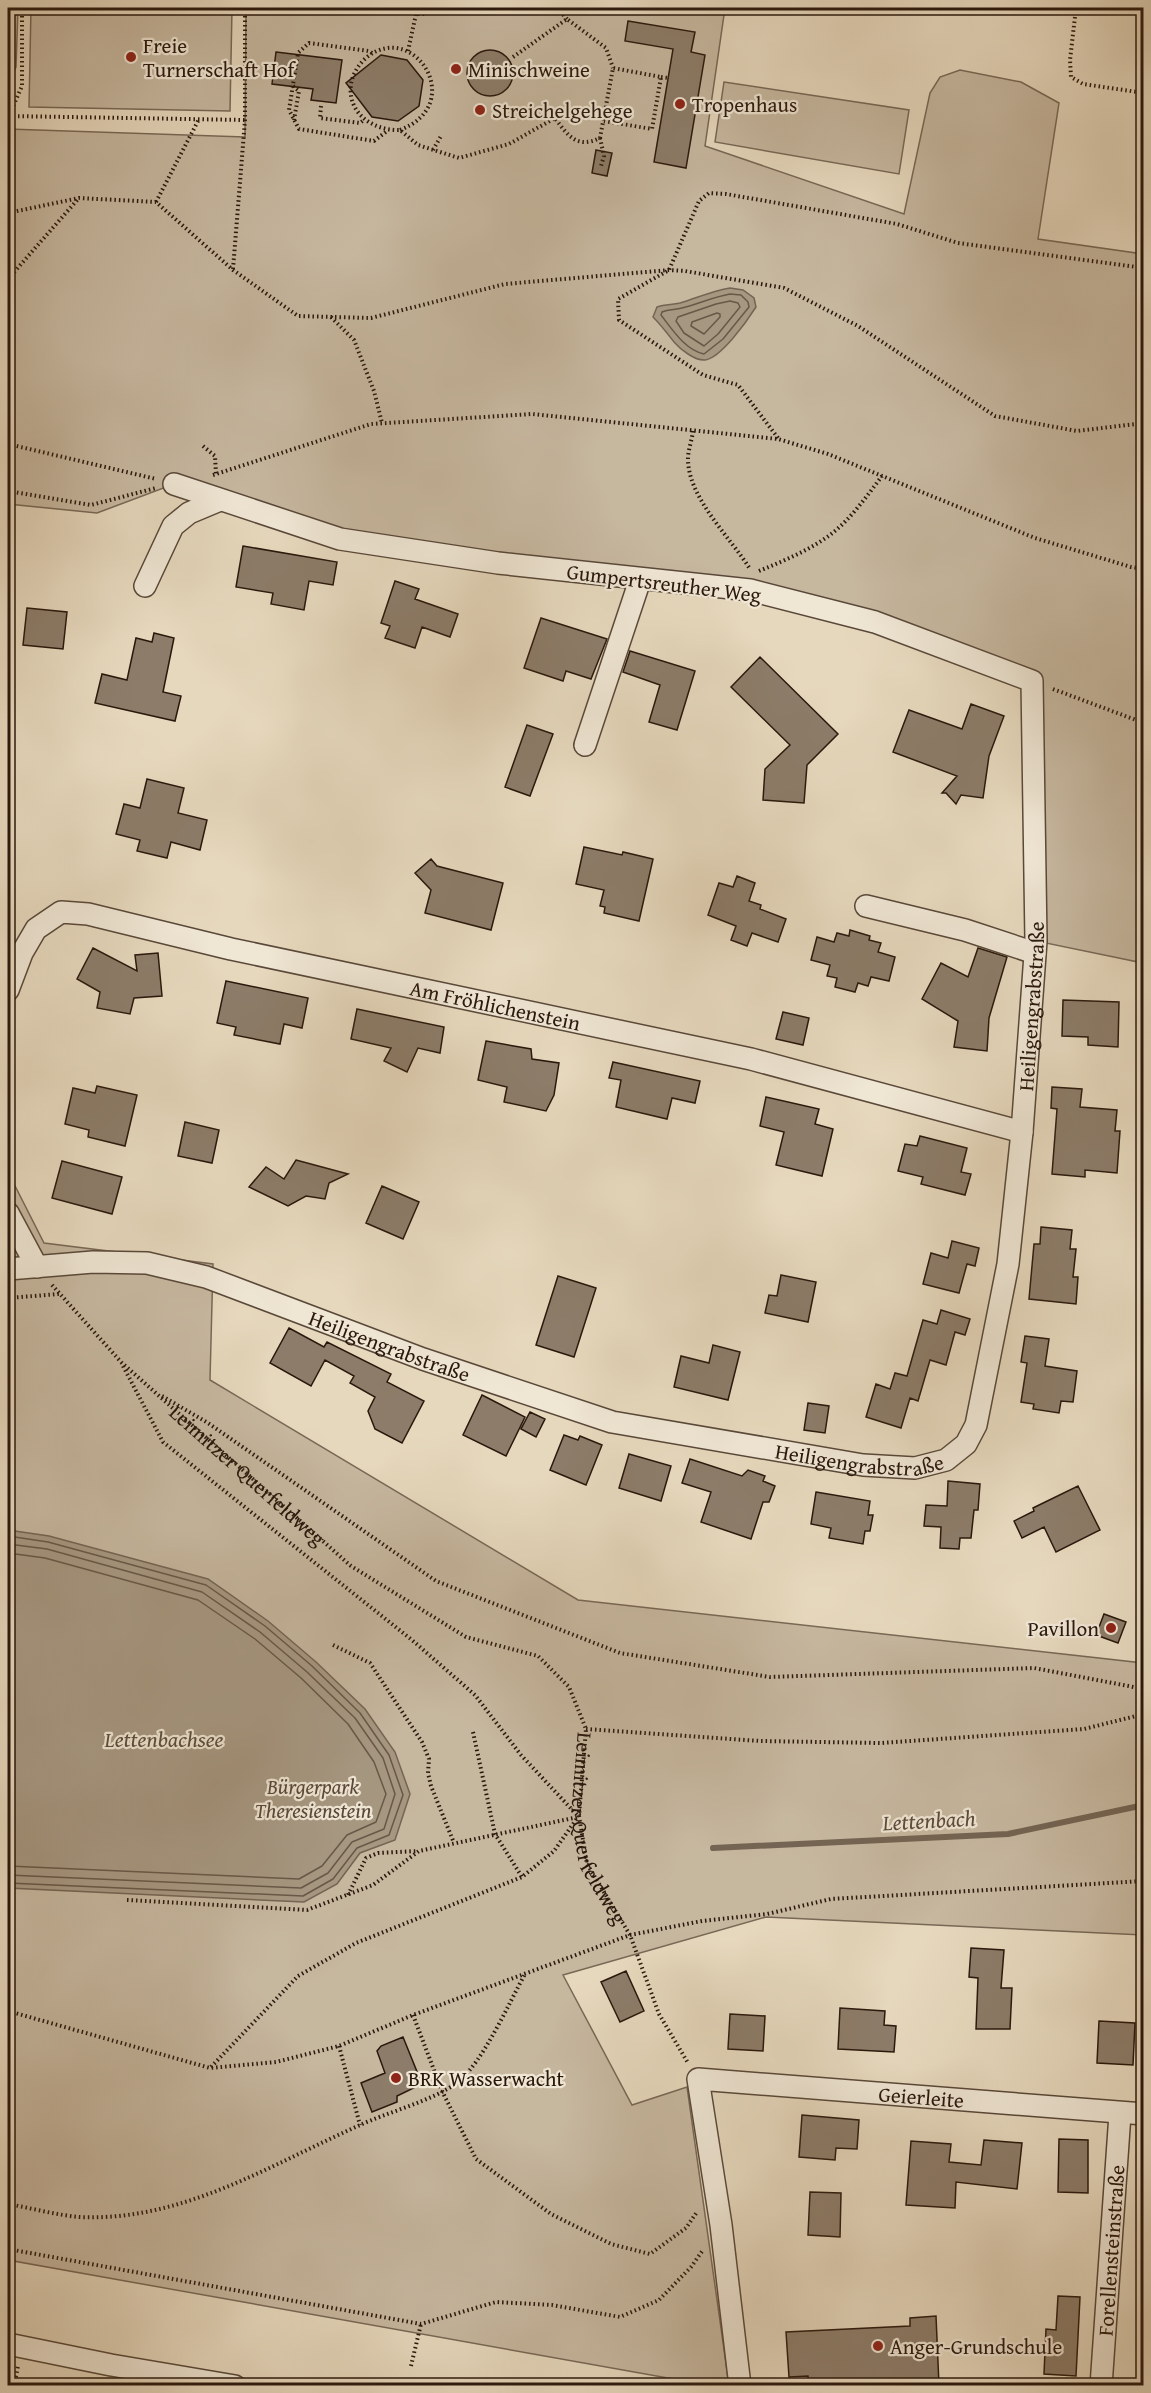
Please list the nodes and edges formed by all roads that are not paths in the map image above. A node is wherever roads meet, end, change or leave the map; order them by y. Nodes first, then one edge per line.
1 (174, 484) road end
2 (220, 500) junction
3 (640, 580) junction
4 (145, 586) dead end
5 (1032, 681) joint
6 (585, 745) dead end
7 (866, 906) dead end
8 (1035, 953) junction
9 (8, 990) edge
10 (1022, 1132) junction
11 (8, 1213) edge
12 (37, 1267) junction
13 (8, 1269) edge
14 (1120, 2114) junction
15 (1143, 2114) edge
16 (8, 2344) edge
17 (235, 2385) edge
18 (740, 2385) edge
19 (1101, 2385) edge

1 - 2 street, Gumpertsreuther Weg
2 - 3 street, Gumpertsreuther Weg
2 - 4 street
3 - 5 street, Gumpertsreuther Weg
3 - 6 street
5 - 8 street, Heiligengrabstraße
7 - 8 street
8 - 10 street, Heiligengrabstraße
9 - 10 street, Am Fröhlichenstein
10 - 12 street, Heiligengrabstraße
11 - 12 street
12 - 13 street, Heiligengrabstraße
14 - 15 street, Geierleite
14 - 18 street, Geierleite
14 - 19 street, Forellensteinstraße
16 - 17 street

